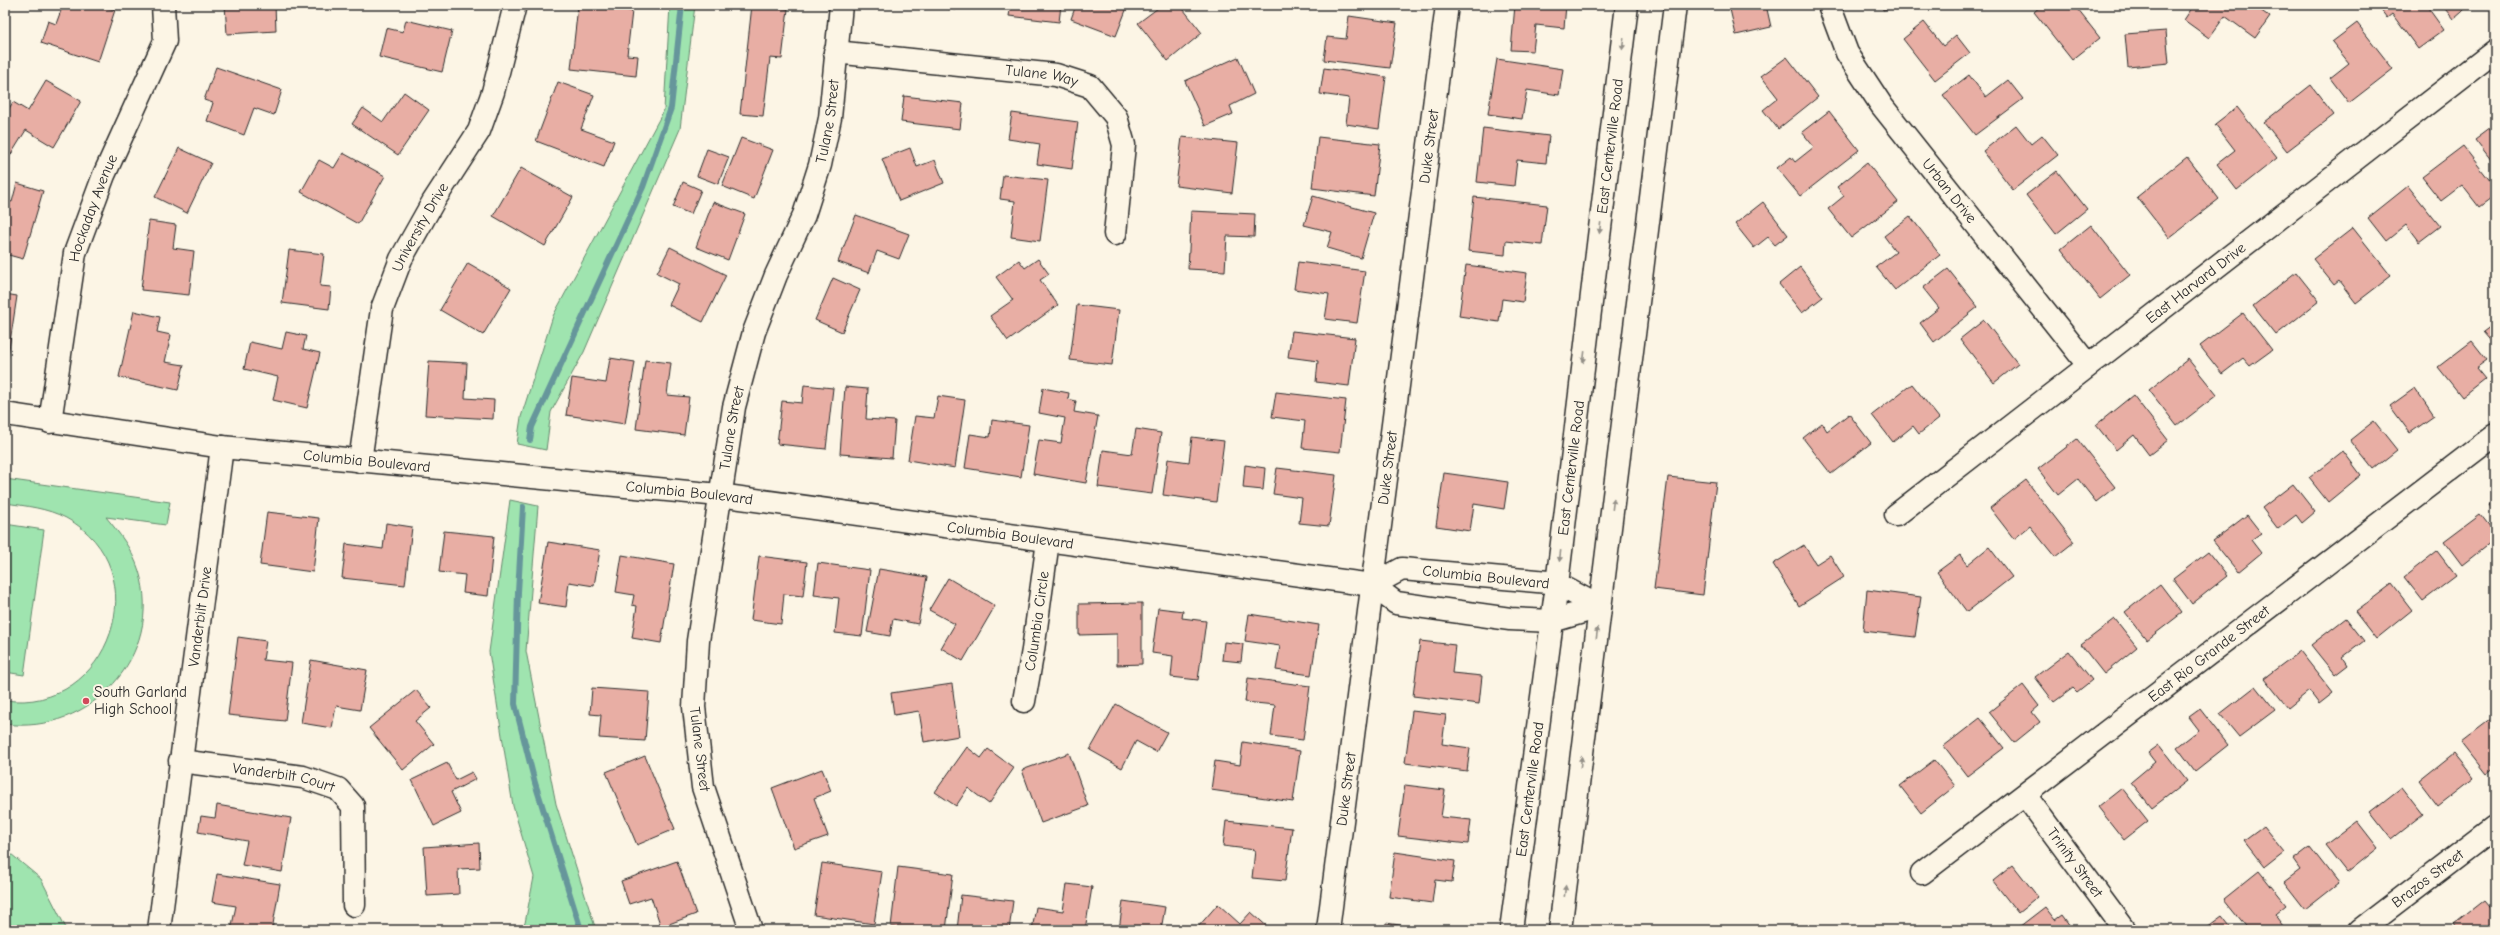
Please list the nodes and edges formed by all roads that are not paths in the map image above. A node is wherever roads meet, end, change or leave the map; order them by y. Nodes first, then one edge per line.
1 (163, 5) edge
2 (515, 5) edge
3 (841, 5) edge
4 (1447, 5) edge
5 (1627, 5) edge
6 (1675, 5) edge
7 (1829, 5) edge
8 (2495, 51) edge
9 (835, 52) junction
10 (1115, 234) dead end
11 (2088, 365) junction
12 (5, 414) edge
13 (50, 422) junction
14 (2495, 435) edge
15 (222, 447) junction
16 (360, 461) junction
17 (719, 495) junction
18 (1896, 515) dead end
19 (1048, 541) junction
20 (1557, 584) junction
21 (1372, 585) junction
22 (1600, 607) junction
23 (1552, 622) junction
24 (1024, 701) dead end
25 (180, 761) junction
26 (2025, 795) junction
27 (2495, 827) edge
28 (1922, 873) dead end
29 (354, 905) dead end
30 (159, 930) edge
31 (751, 930) edge
32 (1328, 930) edge
33 (1511, 930) edge
34 (1560, 930) edge
35 (2125, 930) edge
36 (2360, 930) edge

1 - 13 street, Hockaday Avenue
2 - 16 street, University Drive
3 - 9 street, Tulane Street
4 - 21 street, Duke Street
5 -> 20 street, East Centerville Road
22 -> 6 street
7 - 11 street, Urban Drive
8 - 11 street, East Harvard Drive
9 - 10 street, Tulane Way
9 - 17 street, Tulane Street
11 - 18 street, East Harvard Drive
12 - 13 street, Columbia Boulevard
13 - 15 street, Columbia Boulevard
14 - 26 street, East Rio Grande Street
15 - 16 street, Columbia Boulevard
15 - 25 street, Vanderbilt Drive
16 - 17 street, Columbia Boulevard
17 - 19 street, Columbia Boulevard
17 - 31 street, Tulane Street
19 - 21 street, Columbia Boulevard
19 - 24 street, Columbia Circle
20 - 21 street, Columbia Boulevard
20 - 22 street, Columbia Boulevard
20 - 23 street, East Centerville Road
21 - 23 street, Columbia Boulevard
21 - 32 street, Duke Street
22 - 23 street, Columbia Boulevard
34 -> 22 street
23 - 33 street, East Centerville Road
25 - 29 street, Vanderbilt Court
25 - 30 street, Vanderbilt Drive
26 - 28 street, East Rio Grande Street
26 - 35 street, Trinity Street
27 - 36 street, Brazos Street

